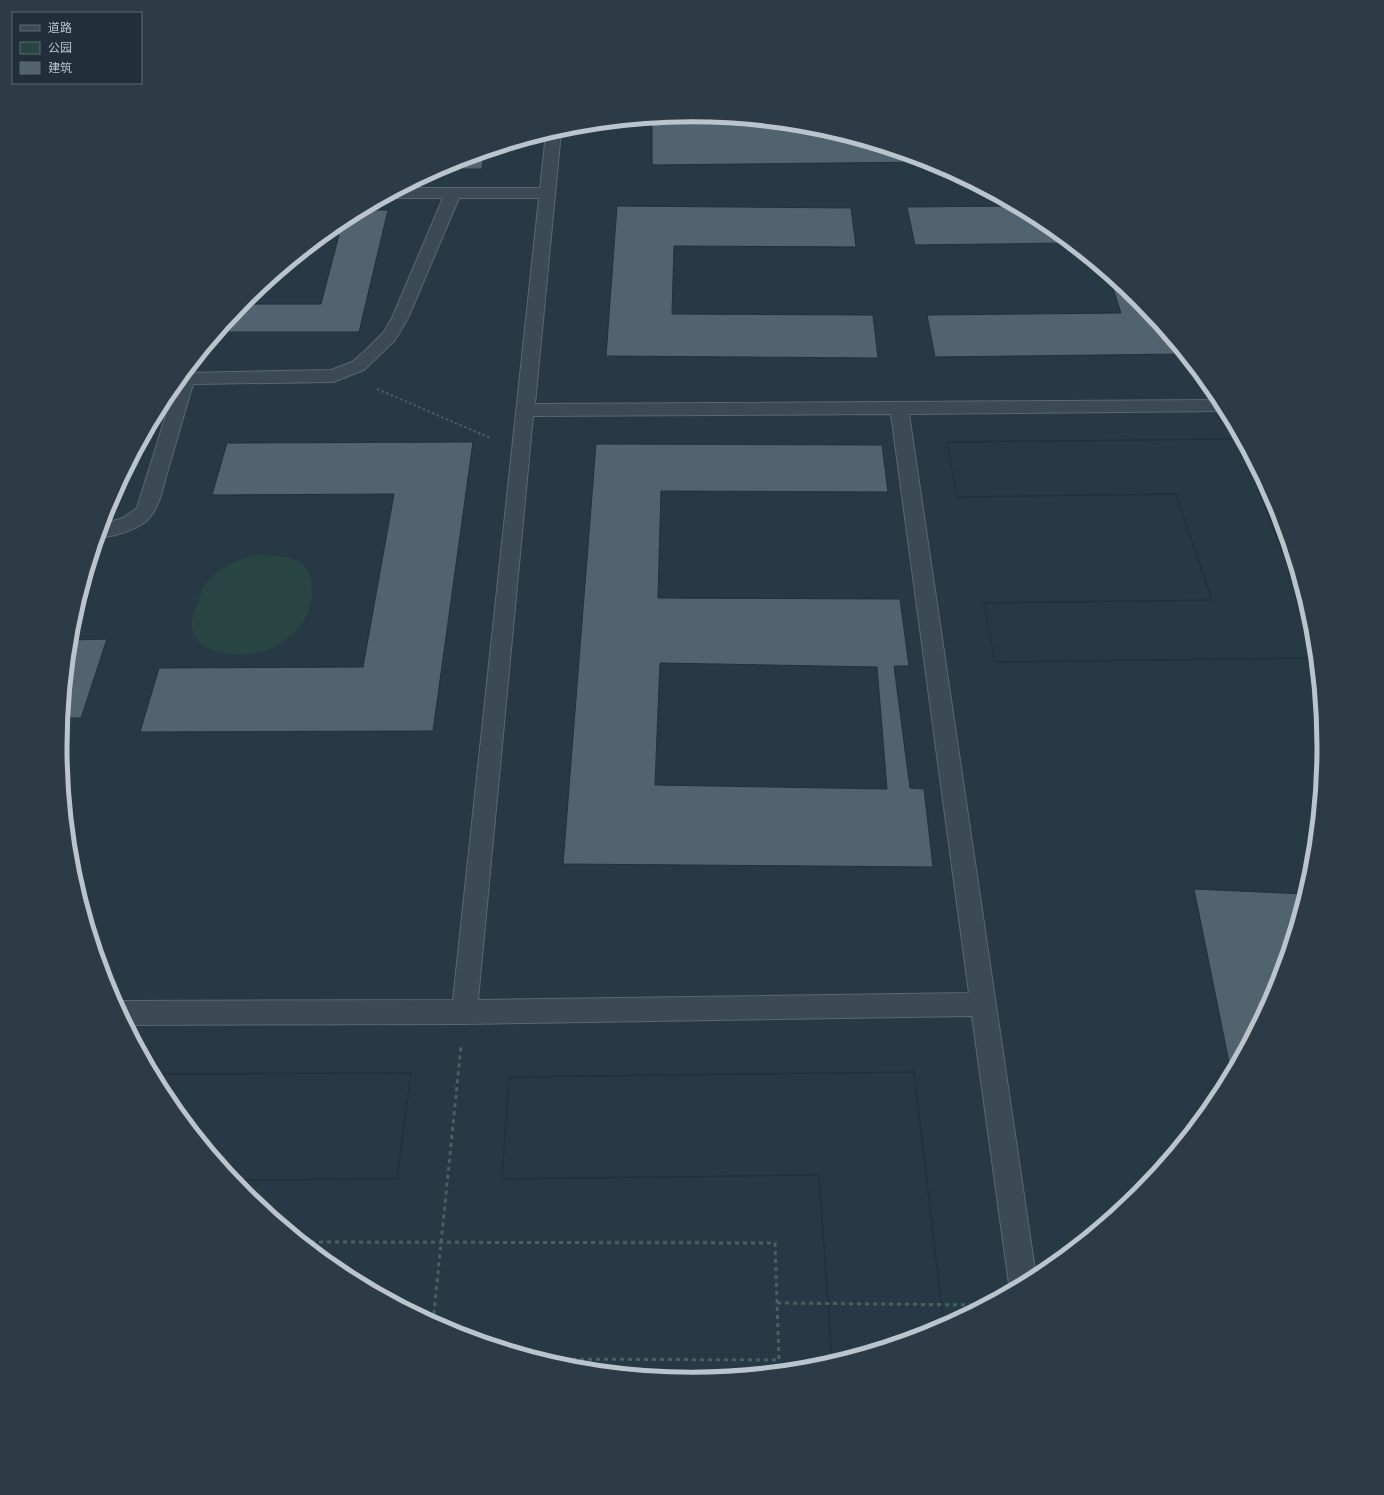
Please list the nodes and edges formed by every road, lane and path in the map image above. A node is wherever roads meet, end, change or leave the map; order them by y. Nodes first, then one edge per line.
1 (553, 139) edge
2 (406, 192) edge
3 (453, 193) junction
4 (547, 193) junction
5 (342, 374) junction
6 (187, 379) edge
7 (182, 386) edge
8 (1216, 406) edge
9 (899, 408) junction
10 (525, 410) junction
11 (521, 452) junction
12 (107, 530) edge
13 (984, 1004) junction
14 (464, 1012) junction
15 (126, 1013) edge
16 (311, 1242) edge
17 (441, 1242) junction
18 (1022, 1278) edge
19 (777, 1303) junction
20 (974, 1305) edge
21 (434, 1316) edge
22 (566, 1359) edge

1 - 4 lane
2 - 3 lane
3 - 4 lane
3 - 5 lane
4 - 10 lane
5 - 6 lane
5 - 11 path
7 - 12 lane
8 - 9 lane
9 - 10 lane
9 - 13 lane
10 - 11 lane
11 - 14 lane
13 - 14 lane
13 - 18 lane
14 - 15 lane
14 - 17 path
16 - 17 path
17 - 19 path
17 - 21 path
19 - 20 path
19 - 22 path

